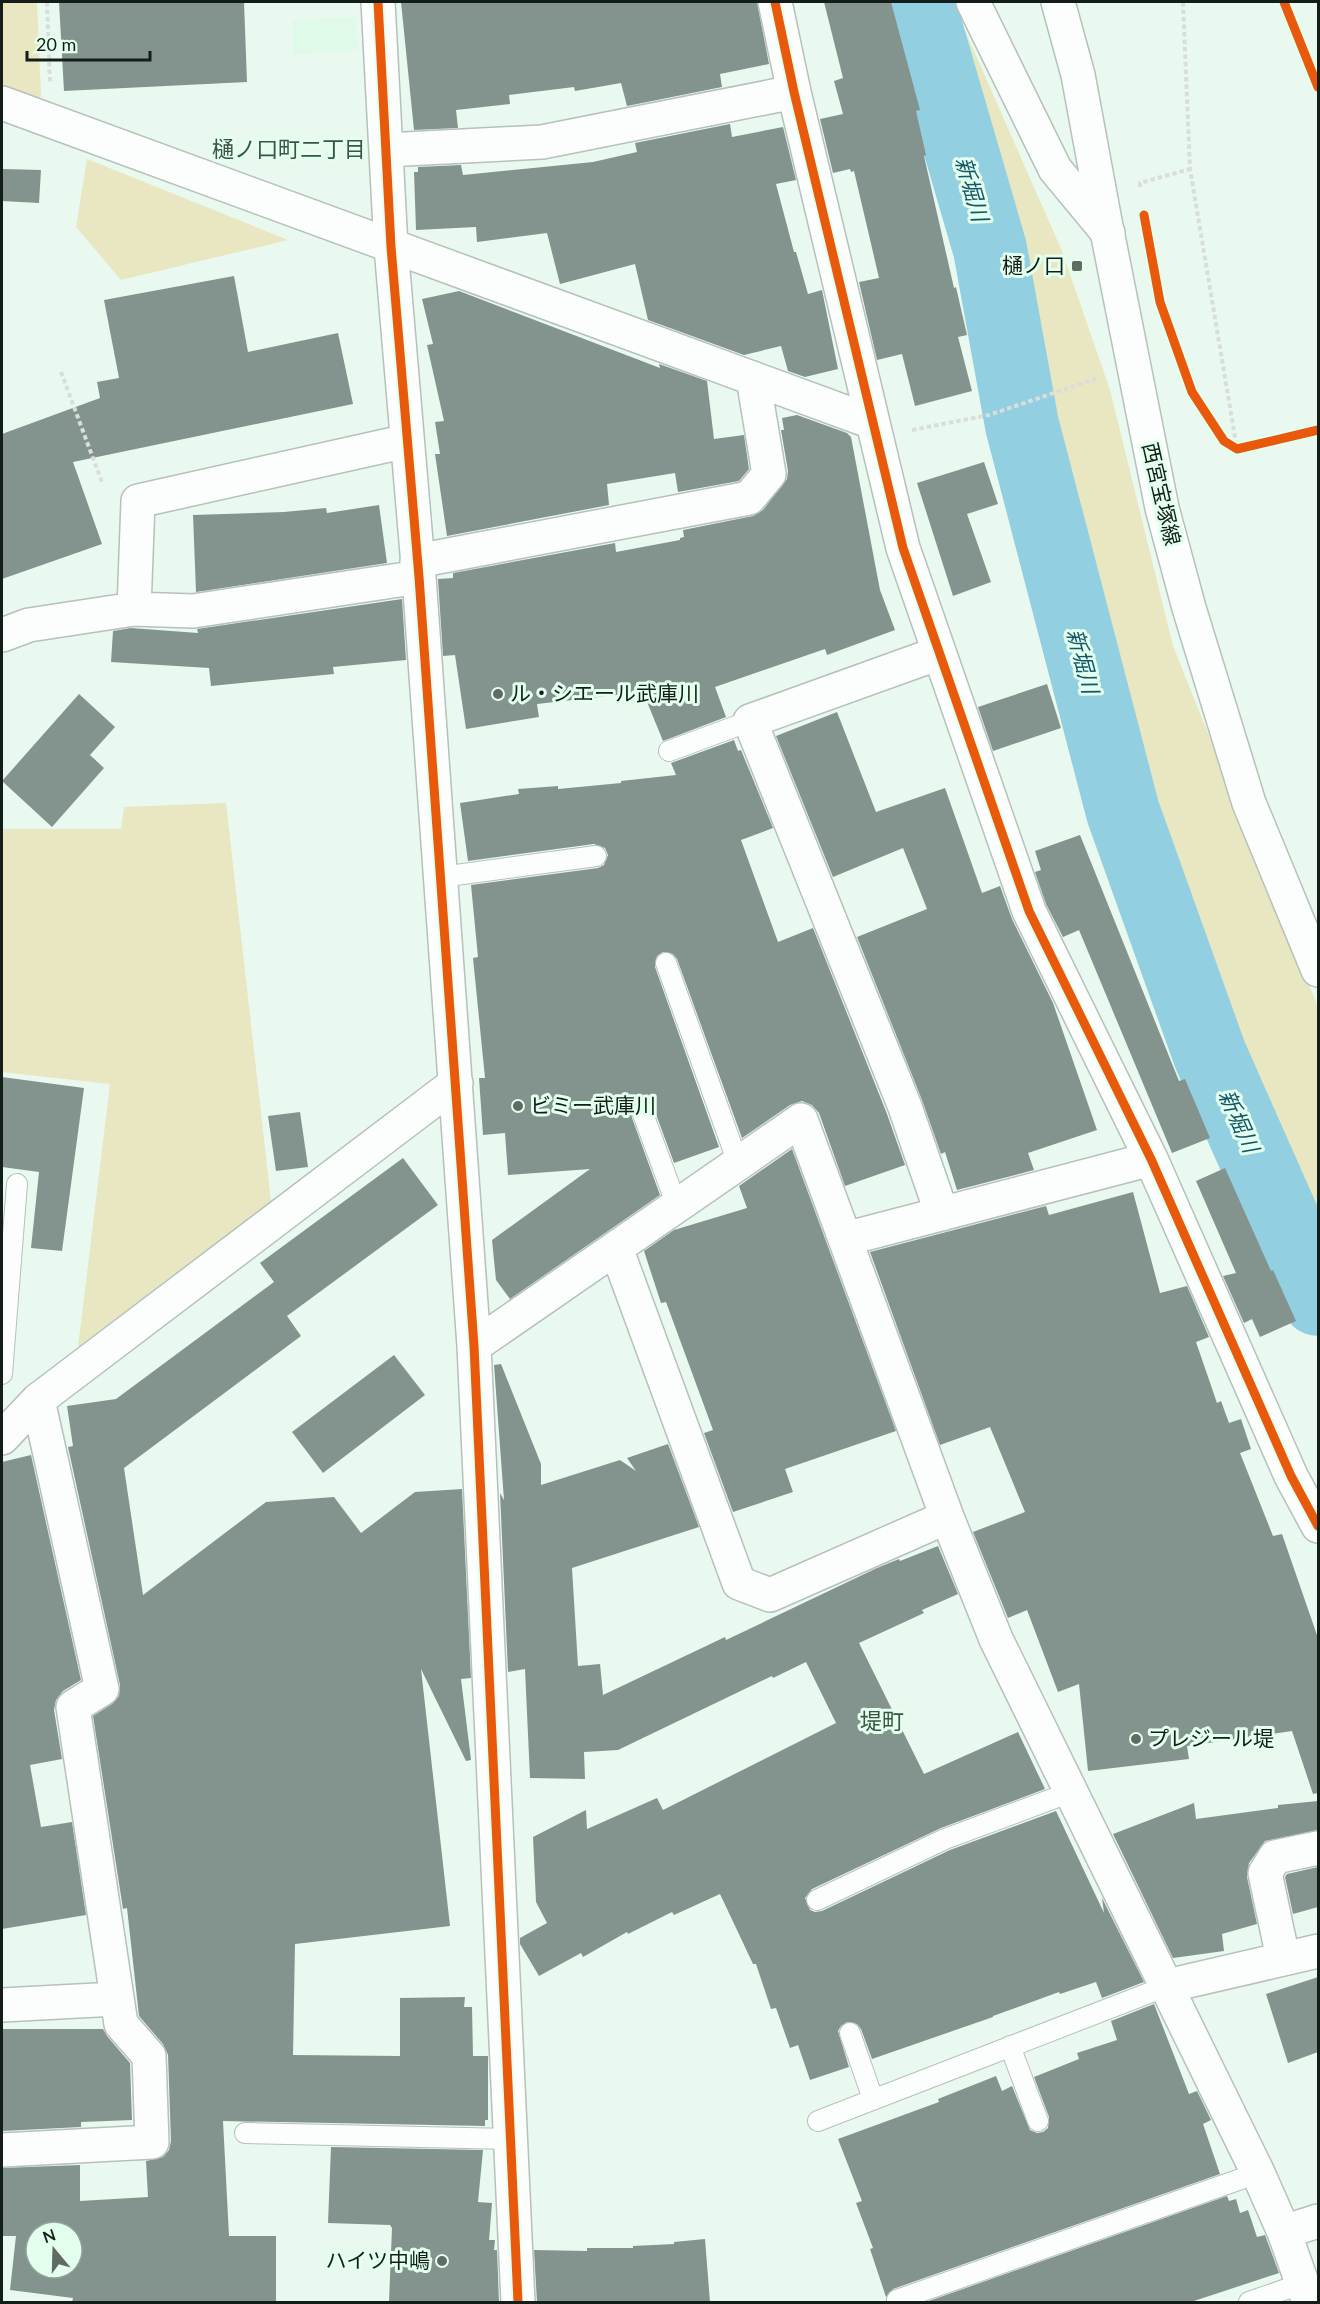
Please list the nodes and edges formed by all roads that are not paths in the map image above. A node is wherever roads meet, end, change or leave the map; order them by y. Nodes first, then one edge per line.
1 (378, 2) edge
2 (776, 2) edge
3 (973, 2) edge
4 (1058, 2) edge
5 (794, 92) junction
6 (2, 103) edge
7 (386, 150) junction
8 (1108, 233) junction
9 (391, 247) junction
10 (753, 378) junction
11 (874, 429) junction
12 (407, 441) junction
13 (418, 569) junction
14 (134, 609) junction
15 (2, 635) edge
16 (939, 653) junction
17 (750, 721) junction
18 (669, 751) dead end
19 (596, 856) dead end
20 (441, 877) junction
21 (666, 963) dead end
22 (1318, 970) edge
23 (456, 1083) junction
24 (643, 1114) dead end
25 (1151, 1159) junction
26 (738, 1163) junction
27 (17, 1184) dead end
28 (676, 1206) junction
29 (942, 1214) junction
30 (845, 1239) junction
31 (616, 1248) junction
32 (474, 1346) junction
33 (2, 1374) edge
34 (38, 1400) junction
35 (2, 1438) edge
36 (948, 1517) junction
37 (1318, 1526) edge
38 (1071, 1792) junction
39 (1318, 1848) edge
40 (817, 1900) dead end
41 (1318, 1951) edge
42 (1283, 1958) junction
43 (1167, 1986) junction
44 (116, 1999) junction
45 (2, 2005) edge
46 (850, 2033) dead end
47 (1010, 2046) junction
48 (873, 2099) junction
49 (818, 2121) dead end
50 (1038, 2121) dead end
51 (245, 2133) dead end
52 (511, 2139) junction
53 (2, 2150) edge
54 (1258, 2173) junction
55 (1318, 2221) edge
56 (1284, 2232) junction
57 (1305, 2293) edge
58 (897, 2300) dead end
59 (518, 2302) edge
60 (1249, 2302) edge

1 - 7 street
2 - 5 street
3 - 8 street
4 - 8 street, 西宮宝塚線
5 - 7 street
5 - 11 street
6 - 9 street
7 - 9 street
8 - 22 street, 西宮宝塚線
9 - 10 street
9 - 12 street
10 - 11 street
10 - 13 street
11 - 16 street
12 - 13 street
12 - 14 street
13 - 14 street
13 - 20 street
14 - 15 street
16 - 17 street
16 - 25 street
17 - 18 lane
17 - 29 street
19 - 20 lane
20 - 23 street
21 - 26 lane
23 - 32 street
23 - 34 street
24 - 28 lane
25 - 29 street
25 - 37 street
26 - 28 street
26 - 30 street
27 - 33 lane
28 - 31 street
29 - 30 street
30 - 36 street
31 - 32 street
31 - 36 street
32 - 52 street
34 - 35 street
34 - 44 street
36 - 38 street
38 - 40 lane
38 - 43 street
39 - 42 street
41 - 42 street
42 - 43 street
43 - 47 lane
43 - 54 street
44 - 45 street
44 - 53 street
46 - 48 lane
47 - 48 lane
47 - 50 lane
48 - 49 lane
51 - 52 lane
52 - 59 street
54 - 56 street
54 - 58 lane
55 - 56 street
56 - 57 street
57 - 60 lane

